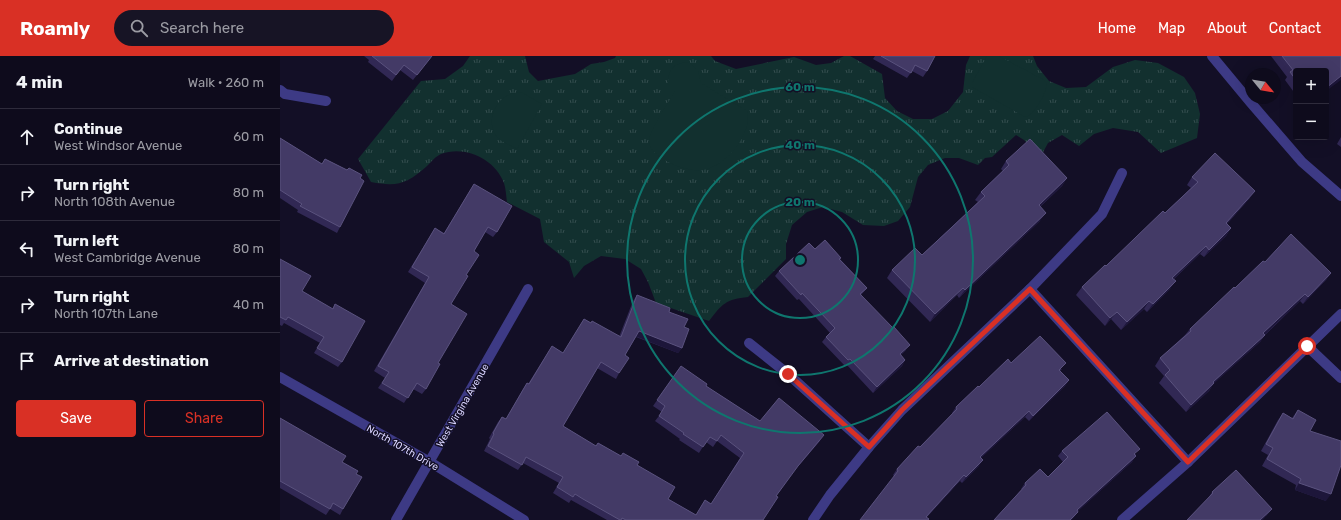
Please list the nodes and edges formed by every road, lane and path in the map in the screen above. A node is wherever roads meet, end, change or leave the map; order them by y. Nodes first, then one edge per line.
1 (1212, 56) edge
2 (280, 90) edge
3 (326, 101) dead end
4 (1122, 173) dead end
5 (1341, 196) edge
6 (528, 289) dead end
7 (1030, 289) junction
8 (1341, 314) edge
9 (749, 343) dead end
10 (1307, 346) junction
11 (280, 377) edge
12 (1341, 378) edge
13 (869, 447) junction
14 (430, 462) junction
15 (1188, 462) junction
16 (396, 520) edge
17 (524, 520) edge
18 (813, 520) edge
19 (1122, 520) edge

1 - 5 street
2 - 3 street
4 - 7 street
6 - 14 street, West Virgina Avenue
7 - 13 street
7 - 15 street
8 - 10 street
9 - 13 street
10 - 12 street
10 - 15 street
11 - 14 street, North 107th Drive
13 - 18 street
14 - 16 street, West Virgina Avenue
14 - 17 street, North 107th Drive
15 - 19 street

